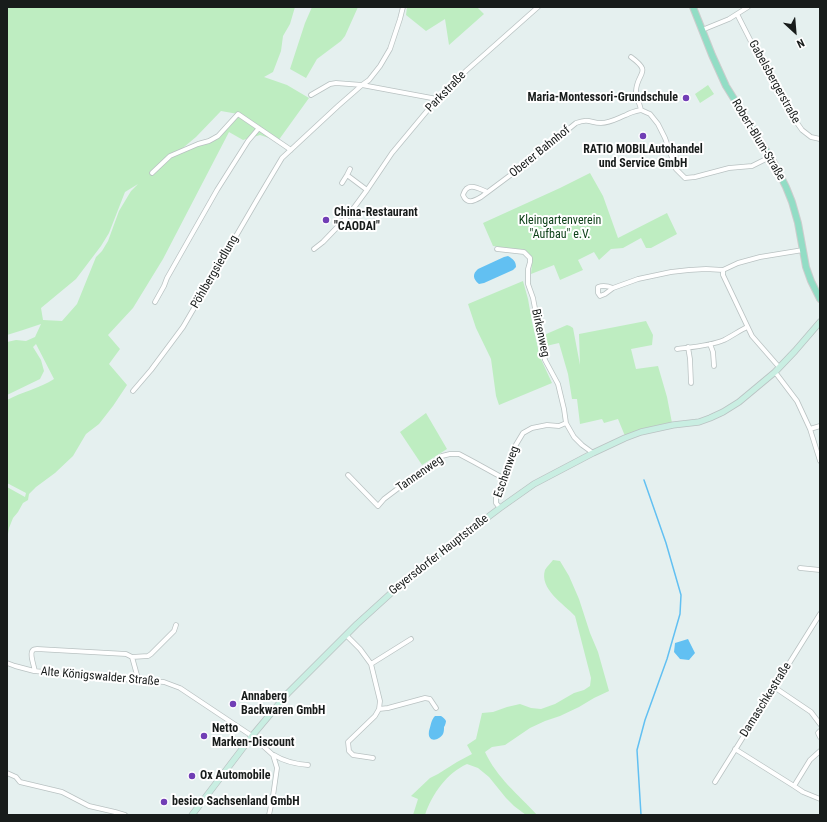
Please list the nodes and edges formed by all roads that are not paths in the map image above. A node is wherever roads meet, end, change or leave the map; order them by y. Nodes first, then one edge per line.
1 (402, 7) edge
2 (538, 7) edge
3 (693, 7) edge
4 (748, 7) edge
5 (737, 14) junction
6 (702, 30) junction
7 (631, 57) dead end
8 (362, 85) junction
9 (311, 95) dead end
10 (437, 99) junction
11 (641, 110) junction
12 (259, 128) junction
13 (820, 139) edge
14 (291, 150) junction
15 (770, 157) junction
16 (350, 169) dead end
17 (152, 173) dead end
18 (347, 176) junction
19 (342, 183) dead end
20 (367, 190) junction
21 (487, 192) junction
22 (314, 249) dead end
23 (497, 249) dead end
24 (803, 250) junction
25 (723, 270) junction
26 (613, 288) dead end
27 (820, 299) edge
28 (155, 302) dead end
29 (820, 322) edge
30 (747, 327) junction
31 (710, 344) junction
32 (688, 347) junction
33 (677, 349) dead end
34 (714, 366) dead end
35 (779, 367) junction
36 (775, 372) junction
37 (691, 383) dead end
38 (133, 391) dead end
39 (566, 423) junction
40 (820, 426) edge
41 (810, 429) junction
42 (593, 453) junction
43 (820, 461) edge
44 (348, 475) dead end
45 (503, 478) junction
46 (500, 508) junction
47 (800, 568) dead end
48 (820, 570) edge
49 (819, 618) edge
50 (176, 625) dead end
51 (346, 635) junction
52 (411, 638) dead end
53 (132, 657) junction
54 (7, 663) edge
55 (371, 664) junction
56 (35, 671) junction
57 (138, 680) junction
58 (774, 687) junction
59 (436, 708) dead end
60 (379, 709) junction
61 (820, 724) edge
62 (820, 731) edge
63 (252, 736) junction
64 (820, 737) edge
65 (735, 749) junction
66 (820, 751) edge
67 (274, 755) junction
68 (373, 758) dead end
69 (308, 765) dead end
70 (7, 773) edge
71 (714, 782) dead end
72 (794, 786) junction
73 (820, 799) edge
74 (125, 815) edge
75 (192, 815) edge
76 (269, 815) edge

1 - 8 street, Pöhlbergsiedlung
2 - 10 street, Parkstraße
3 - 6 main road, Robert-Blum-Straße
4 - 5 street
5 - 6 street
5 - 13 street, Gabelsbergerstraße
6 - 15 main road, Robert-Blum-Straße
7 - 11 street
8 - 9 street
8 - 10 street
8 - 14 street, Pöhlbergsiedlung
10 - 20 street, Parkstraße
11 - 15 street
11 - 21 street, Oberer Bahnhof
12 - 14 street
12 - 17 street
12 - 28 street
14 - 38 street, Pöhlbergsiedlung
15 - 24 main road, Robert-Blum-Straße
16 - 18 street
18 - 19 street
18 - 20 street
20 - 22 street, Parkstraße
21 - 21 street, Oberer Bahnhof
23 - 39 street, Birkenweg
24 - 25 street
24 - 27 main road, Robert-Blum-Straße
25 - 26 street
25 - 30 street
29 - 35 main road, Geyersdorfer Hauptstraße
30 - 31 street
30 - 35 street
31 - 32 street
31 - 34 street
32 - 33 street
32 - 37 street
35 - 36 main road, Geyersdorfer Hauptstraße
36 - 41 street
36 - 42 main road, Geyersdorfer Hauptstraße
39 - 42 street, Birkenweg
39 - 45 street, Eschenweg
40 - 41 street
41 - 43 street
42 - 46 main road, Geyersdorfer Hauptstraße
44 - 45 street, Tannenweg
45 - 46 street, Eschenweg
46 - 51 main road, Geyersdorfer Hauptstraße
47 - 48 street
49 - 58 street, Damaschkestraße
50 - 53 street
51 - 55 street
51 - 63 main road, Geyersdorfer Hauptstraße
52 - 55 street
53 - 56 street
53 - 57 street
54 - 56 street, Alte Königswalder Straße
55 - 60 street
56 - 57 street, Alte Königswalder Straße
57 - 63 street, Alte Königswalder Straße
58 - 61 street
58 - 65 street, Damaschkestraße
59 - 60 street
60 - 68 street
62 - 64 street
63 - 67 street, Alte Königswalder Straße
63 - 75 main road, Geyersdorfer Hauptstraße
65 - 71 street, Damaschkestraße
65 - 72 street
66 - 72 street
67 - 69 street, Alte Königswalder Straße
67 - 76 street
70 - 74 street
72 - 73 street

